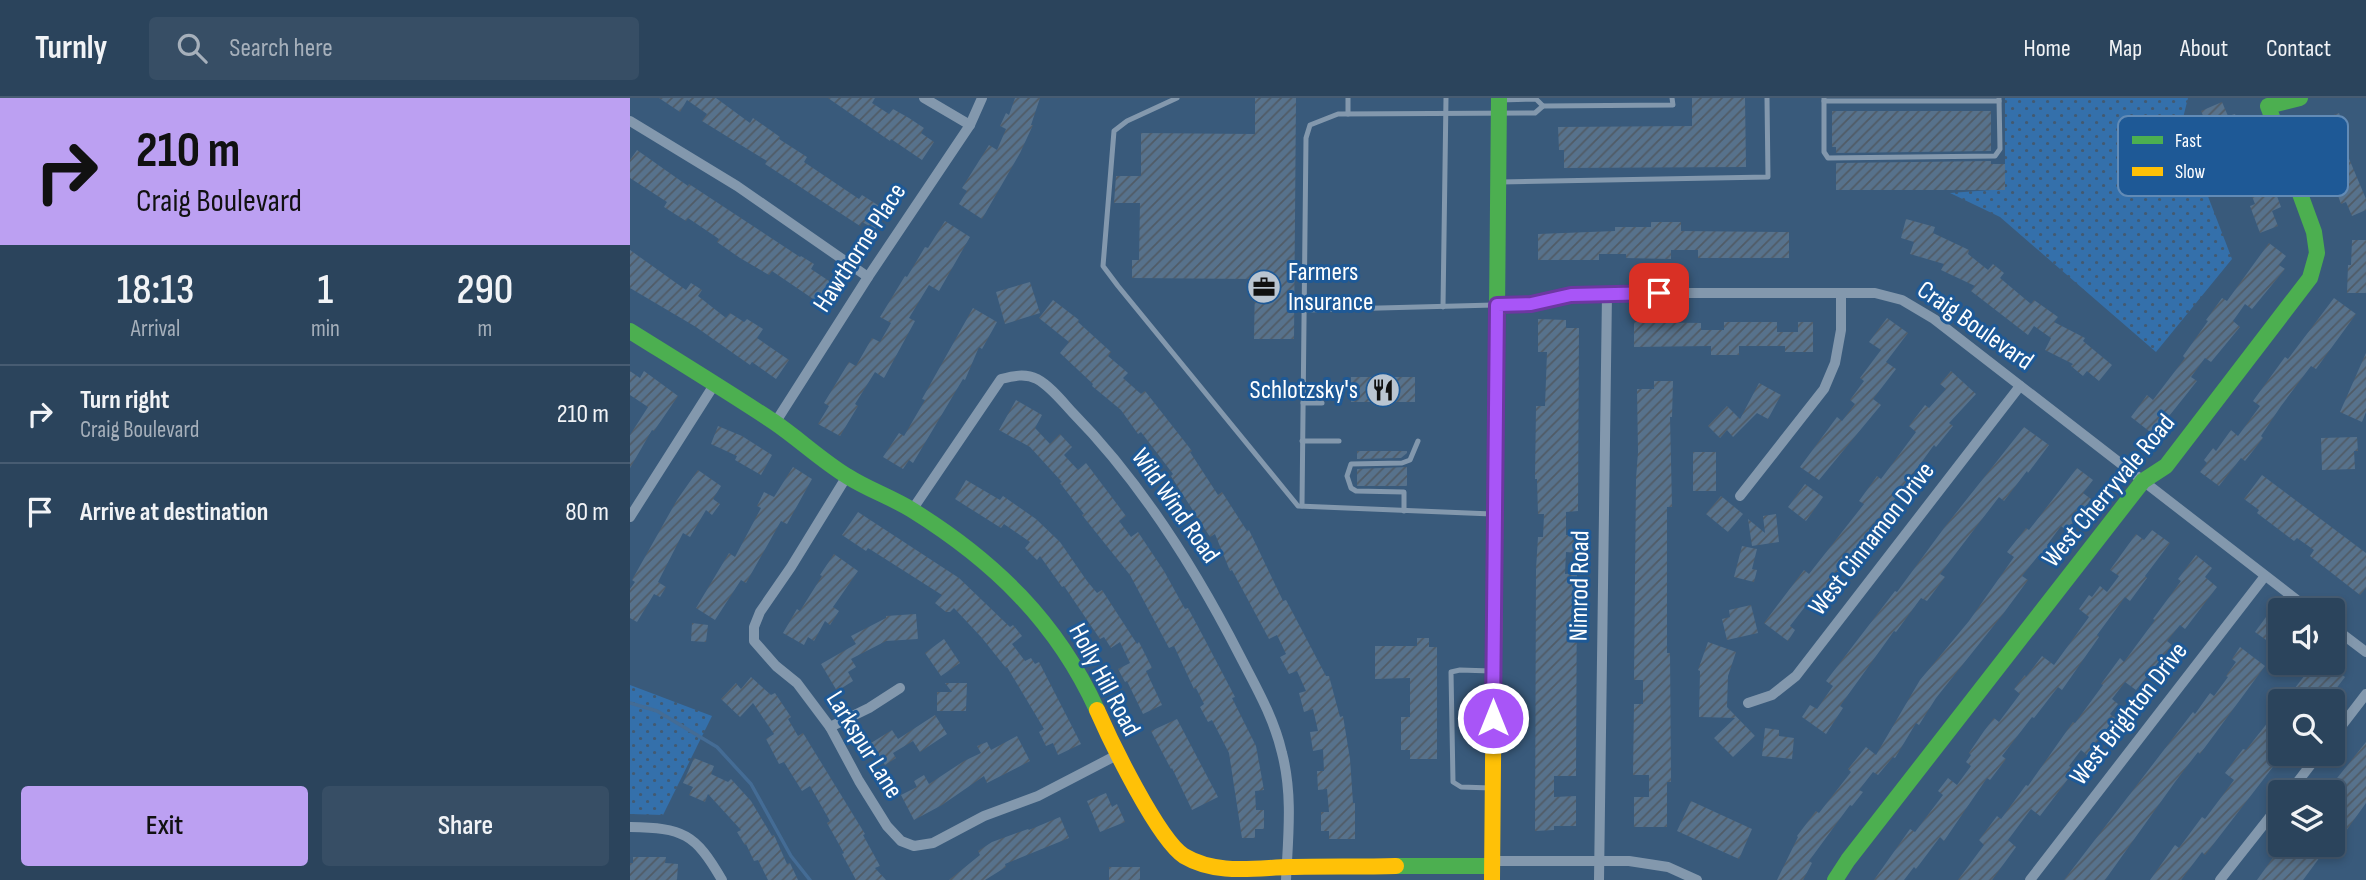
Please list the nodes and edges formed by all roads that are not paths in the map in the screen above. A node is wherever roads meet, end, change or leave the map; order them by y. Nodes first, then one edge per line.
1 (925, 98) edge
2 (982, 98) edge
3 (1177, 98) edge
4 (1348, 98) edge
5 (1446, 98) edge
6 (1551, 98) edge
7 (1672, 98) edge
8 (1767, 98) edge
9 (2300, 98) edge
10 (1824, 99) edge
11 (1999, 100) edge
12 (1499, 104) edge
13 (1543, 106) junction
14 (1551, 106) junction
15 (1348, 114) junction
16 (1446, 114) junction
17 (2272, 116) edge
18 (630, 121) edge
19 (970, 125) junction
20 (1499, 183) junction
21 (2301, 196) edge
22 (868, 277) junction
23 (1607, 293) junction
24 (1841, 294) junction
25 (1497, 305) junction
26 (1443, 307) junction
27 (1304, 310) junction
28 (630, 331) edge
29 (714, 386) junction
30 (2020, 386) junction
31 (1303, 403) junction
32 (1322, 403) dead end
33 (775, 423) junction
34 (1303, 441) junction
35 (1339, 441) dead end
36 (1418, 441) dead end
37 (847, 476) junction
38 (1339, 476) dead end
39 (1347, 476) junction
40 (2143, 481) junction
41 (1740, 496) dead end
42 (1302, 506) junction
43 (912, 510) junction
44 (1404, 510) junction
45 (1495, 514) junction
46 (630, 517) edge
47 (2265, 576) junction
48 (2294, 598) edge
49 (2345, 636) edge
50 (2366, 652) edge
51 (1494, 671) junction
52 (900, 688) dead end
53 (2366, 694) edge
54 (1748, 703) dead end
55 (2345, 721) edge
56 (830, 727) junction
57 (1117, 755) junction
58 (2310, 766) edge
59 (2299, 780) edge
60 (1493, 789) junction
61 (2268, 819) edge
62 (630, 827) edge
63 (1599, 861) junction
64 (1492, 869) edge
65 (1287, 873) edge
66 (1389, 873) edge
67 (722, 880) edge
68 (1599, 880) edge
69 (1697, 880) edge
70 (1835, 880) edge
71 (2030, 880) edge
72 (2221, 880) edge

1 - 19 street
2 - 19 street, Hawthorne Place
3 - 42 lane
4 - 15 lane
5 - 16 lane
6 - 14 lane
7 - 14 lane
8 - 20 lane
9 - 17 street, West Cherryvale Road
10 - 11 lane
10 - 11 lane
12 - 13 lane
12 - 13 lane
12 - 16 lane
12 - 20 street
13 - 14 lane
15 - 16 lane
15 - 27 lane
16 - 26 lane
18 - 22 street
19 - 22 street, Hawthorne Place
20 - 25 street
21 - 40 street, West Cherryvale Road
22 - 33 street, Hawthorne Place
23 - 24 street, Craig Boulevard
23 - 25 street, Craig Boulevard
23 - 63 street, Nimrod Road
24 - 30 street, Craig Boulevard
24 - 41 street
25 - 26 lane
25 - 45 street
26 - 27 lane
27 - 31 lane
28 - 29 street, Holly Hill Road
29 - 33 street, Holly Hill Road
29 - 46 street
30 - 40 street, Craig Boulevard
30 - 54 street, West Cinnamon Drive
31 - 32 lane
31 - 34 lane
33 - 37 street, Holly Hill Road
34 - 35 lane
34 - 42 lane
36 - 39 lane
37 - 43 street, Holly Hill Road
37 - 56 street, Larkspur Lane
38 - 39 lane
39 - 44 lane
40 - 47 street, Craig Boulevard
40 - 70 street, West Cherryvale Road
42 - 44 lane
43 - 57 street, Holly Hill Road
43 - 65 street, Wild Wind Road
44 - 45 lane
45 - 51 street
47 - 48 street, Craig Boulevard
47 - 71 street, West Brighton Drive
49 - 50 street
51 - 60 street
51 - 60 lane
52 - 56 street
53 - 55 street
56 - 57 street, Larkspur Lane
57 - 65 street, Holly Hill Road
58 - 59 street
60 - 64 street
61 - 72 street
62 - 67 street
63 - 64 street
63 - 68 street, Nimrod Road
63 - 69 street
64 - 66 street, Holly Hill Road
65 - 66 street, Holly Hill Road

